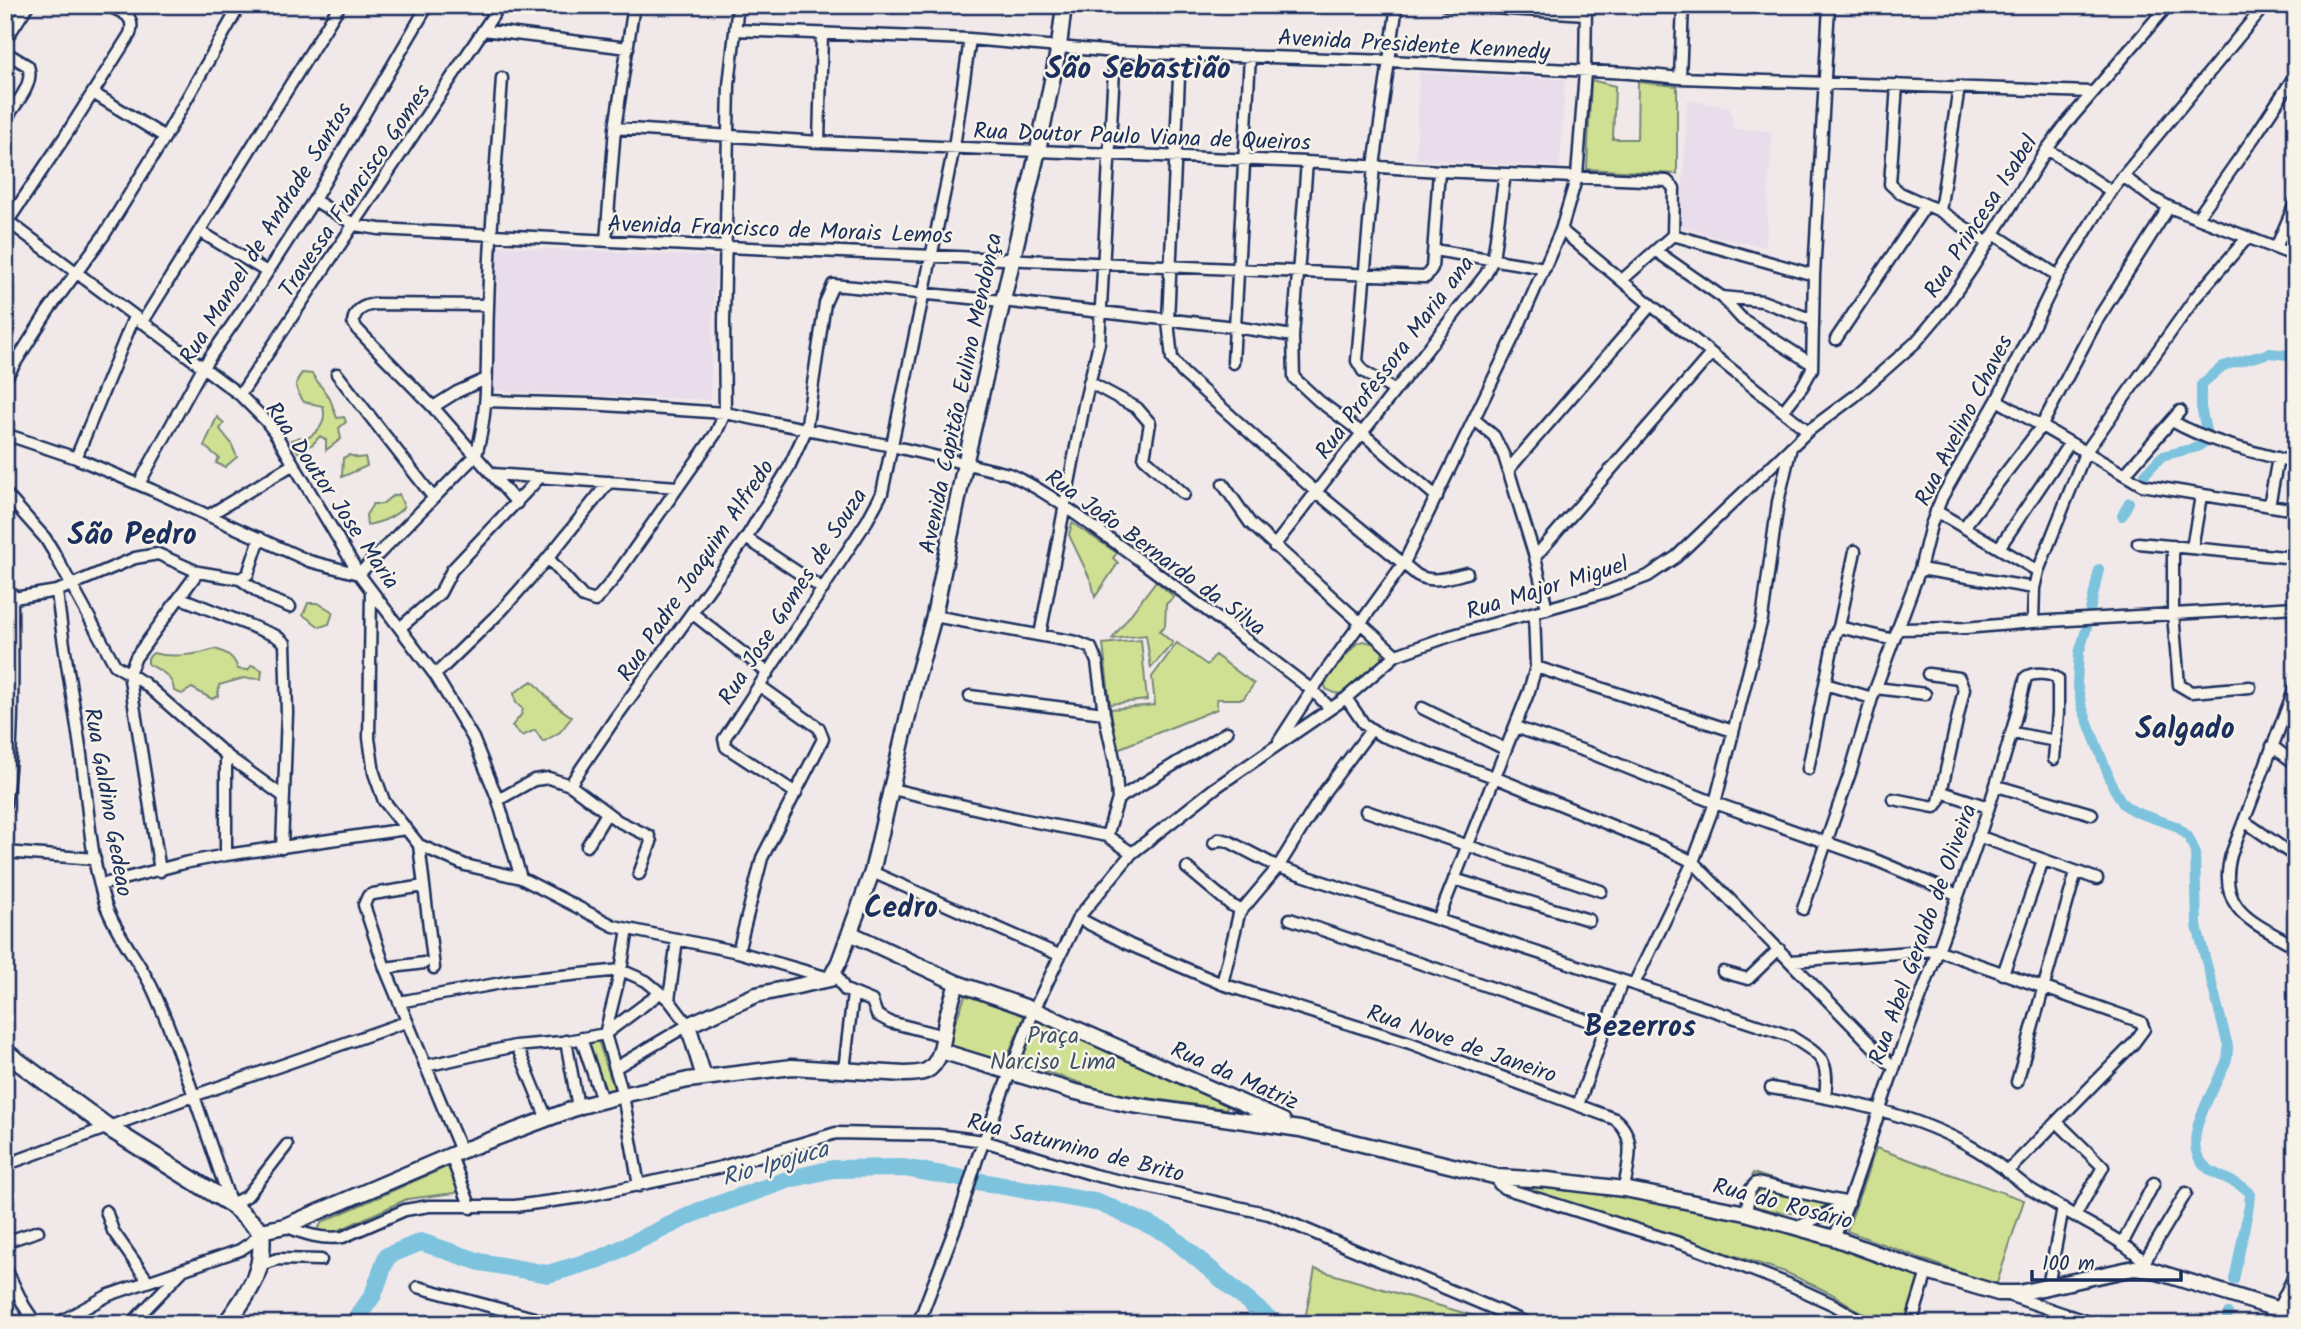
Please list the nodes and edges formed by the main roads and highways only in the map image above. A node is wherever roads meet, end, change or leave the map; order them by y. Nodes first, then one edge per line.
1 (1063, 5) edge
2 (850, 933) junction
3 (957, 984) junction
4 (941, 1051) junction
5 (5, 1052) edge
6 (704, 1077) junction
7 (1300, 1129) junction
8 (261, 1231) junction
9 (2296, 1315) edge
10 (226, 1324) edge

1 - 2 main road, Avenida Capitão Eulino Mendonça
2 - 3 main road, Rua da Matriz
2 - 6 main road, Avenida Capitão Eulino Mendonça
3 - 4 main road
3 - 7 main road, Rua da Matriz
4 - 6 main road
4 - 7 main road, Rua da Matriz
5 - 8 main road
6 - 8 main road
7 - 9 main road, Rua do Rosário
8 - 10 main road

